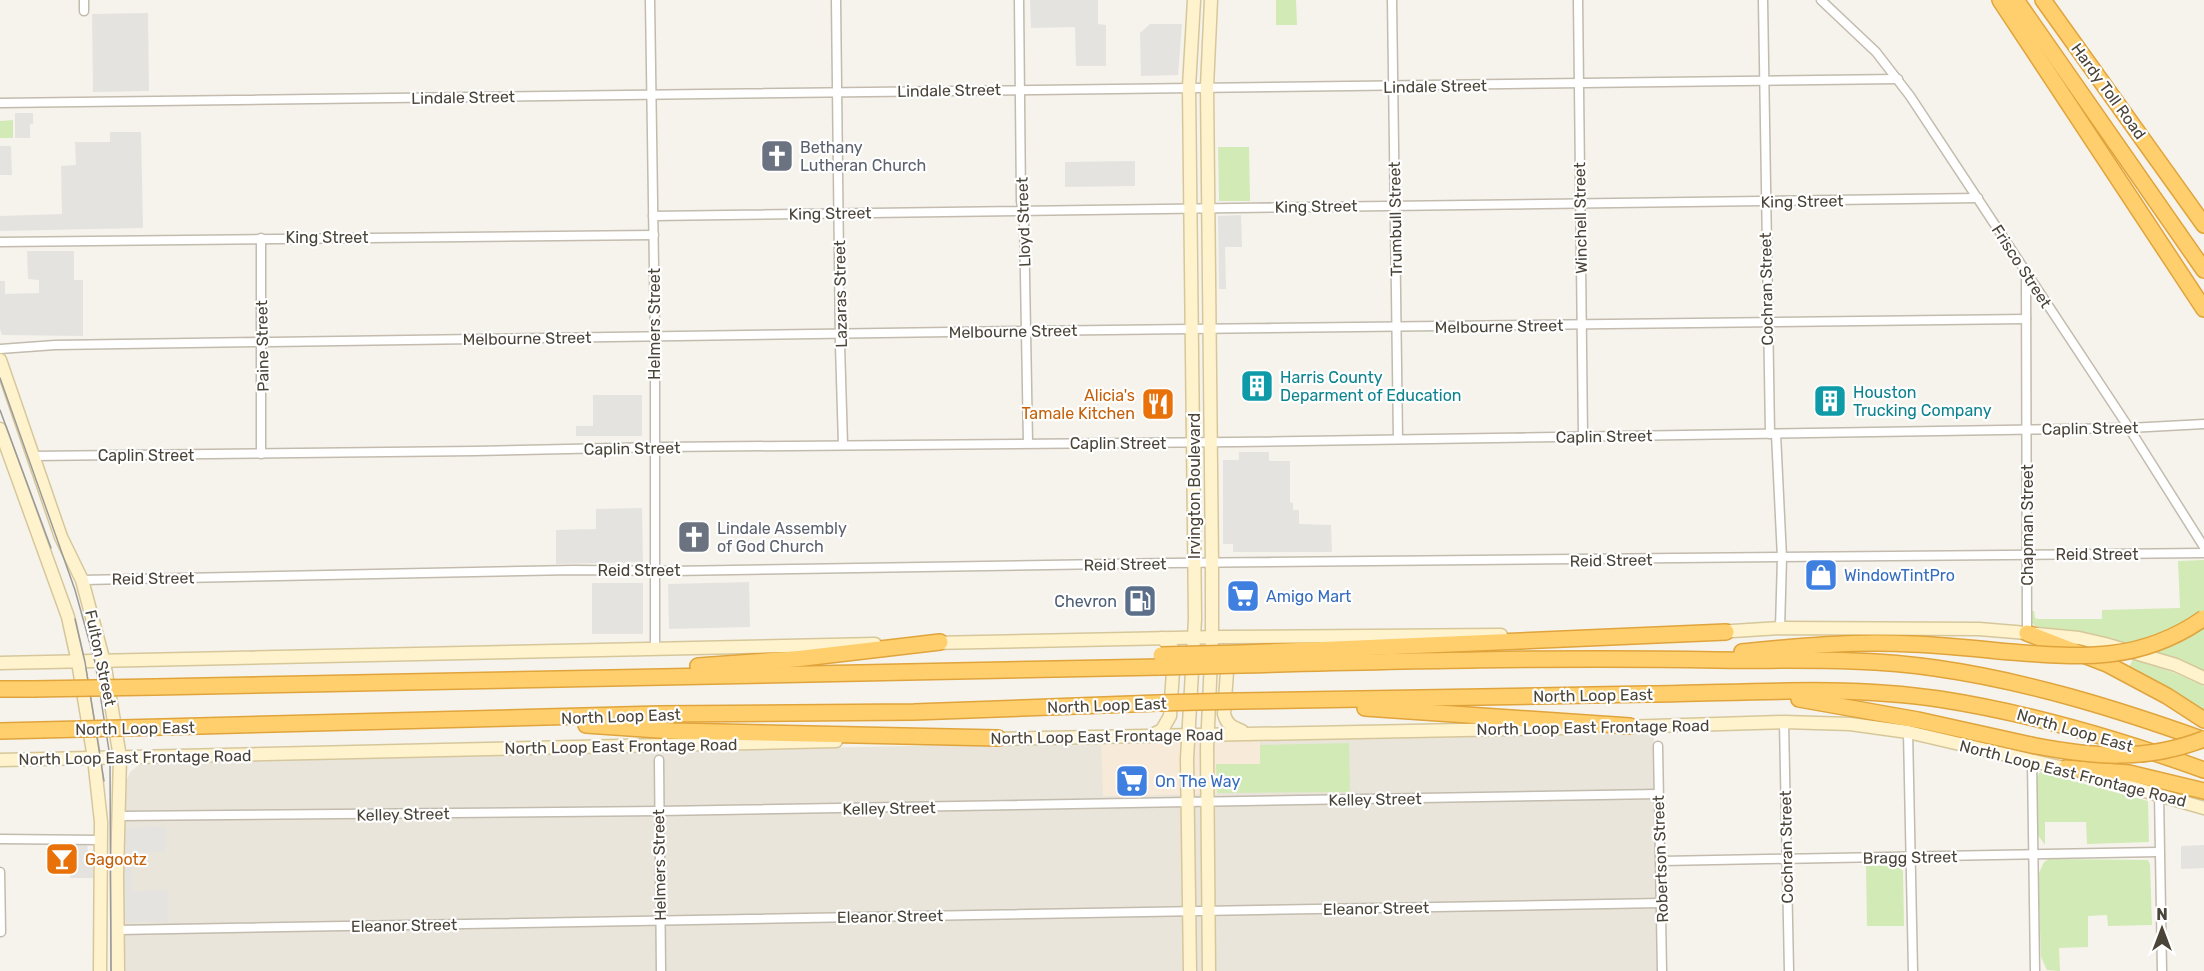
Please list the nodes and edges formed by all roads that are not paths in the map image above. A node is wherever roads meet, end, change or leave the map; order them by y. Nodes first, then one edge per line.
1 (84, 0) edge
2 (650, 0) edge
3 (836, 0) edge
4 (1018, 0) edge
5 (1194, 0) edge
6 (1211, 0) edge
7 (1392, 0) edge
8 (1578, 0) edge
9 (1763, 0) edge
10 (1821, 0) edge
11 (2000, 0) edge
12 (2016, 0) edge
13 (2043, 0) edge
14 (84, 10) dead end
15 (1898, 79) junction
16 (1763, 81) junction
17 (1578, 83) junction
18 (1189, 87) junction
19 (1207, 87) junction
20 (1392, 87) junction
21 (1019, 90) junction
22 (837, 92) junction
23 (650, 94) junction
24 (0, 103) edge
25 (2175, 183) junction
26 (1978, 198) junction
27 (1765, 201) junction
28 (1579, 204) junction
29 (1396, 205) junction
30 (2204, 205) edge
31 (1191, 208) junction
32 (1209, 208) junction
33 (1022, 210) junction
34 (839, 213) junction
35 (653, 216) junction
36 (2204, 225) edge
37 (654, 235) junction
38 (261, 238) junction
39 (0, 242) edge
40 (2204, 270) edge
41 (2026, 273) junction
42 (2204, 309) edge
43 (2026, 320) junction
44 (1767, 321) junction
45 (1582, 325) junction
46 (1396, 327) junction
47 (1192, 329) junction
48 (1211, 330) junction
49 (1026, 331) junction
50 (840, 334) junction
51 (655, 336) junction
52 (261, 342) junction
53 (0, 349) edge
54 (0, 360) edge
55 (2204, 424) edge
56 (2129, 428) junction
57 (0, 429) edge
58 (2027, 430) junction
59 (1773, 434) junction
60 (1583, 436) junction
61 (1398, 439) junction
62 (1194, 442) junction
63 (1211, 442) junction
64 (1028, 443) junction
65 (843, 445) junction
66 (656, 447) junction
67 (261, 454) junction
68 (32, 456) junction
69 (2204, 547) edge
70 (2204, 553) edge
71 (2026, 555) junction
72 (1782, 558) junction
73 (1194, 563) junction
74 (1212, 564) junction
75 (656, 571) junction
76 (82, 580) junction
77 (2204, 618) edge
78 (1780, 628) junction
79 (1726, 632) junction
80 (2027, 633) junction
81 (1162, 638) junction
82 (1194, 638) junction
83 (1212, 638) junction
84 (1254, 638) junction
85 (940, 642) junction
86 (655, 648) junction
87 (1242, 659) junction
88 (1672, 659) junction
89 (78, 662) junction
90 (104, 662) junction
91 (0, 663) edge
92 (2204, 678) edge
93 (518, 679) junction
94 (4, 690) edge
95 (1764, 693) junction
96 (1263, 701) junction
97 (496, 720) junction
98 (2204, 720) edge
99 (1784, 723) junction
100 (1630, 726) junction
101 (0, 731) edge
102 (1908, 732) junction
103 (1208, 734) junction
104 (1248, 734) junction
105 (1188, 735) junction
106 (1151, 736) junction
107 (998, 738) junction
108 (2204, 739) edge
109 (1658, 747) dead end
110 (120, 757) junction
111 (94, 758) junction
112 (0, 760) edge
113 (659, 760) dead end
114 (2032, 761) junction
115 (2066, 768) junction
116 (2204, 770) edge
117 (2204, 791) edge
118 (2158, 793) junction
119 (1658, 794) junction
120 (1188, 803) junction
121 (1207, 803) junction
122 (2204, 808) edge
123 (659, 811) junction
124 (119, 816) junction
125 (0, 839) edge
126 (100, 840) junction
127 (2158, 852) junction
128 (2033, 854) junction
129 (1910, 857) junction
130 (1786, 859) junction
131 (1662, 861) junction
132 (0, 872) edge
133 (1662, 903) junction
134 (1189, 911) junction
135 (1208, 911) junction
136 (660, 920) junction
137 (118, 930) junction
138 (1, 932) edge
139 (99, 971) edge
140 (118, 971) edge
141 (661, 971) edge
142 (1190, 971) edge
143 (1209, 971) edge
144 (1662, 971) edge
145 (1789, 971) edge
146 (1913, 971) edge
147 (2036, 971) edge
148 (2162, 971) edge

1 - 14 street
2 - 23 street, Helmers Street
3 - 22 street, Lazaras Street
4 - 21 street, Lloyd Street
5 - 18 main road, Irvington Boulevard
6 - 19 main road, Irvington Boulevard
7 - 20 street, Trumbull Street
8 - 17 street, Winchell Street
9 - 16 street, Cochran Street
10 - 15 street, Frisco Street
11 - 42 highway
12 - 40 highway
13 - 25 highway, Hardy Toll Road
15 - 16 street, Lindale Street
15 - 26 street, Frisco Street
16 - 17 street, Lindale Street
16 - 27 street, Cochran Street
17 - 20 street, Lindale Street
17 - 28 street, Winchell Street
18 - 19 street, Lindale Street
18 - 21 street, Lindale Street
18 - 31 main road, Irvington Boulevard
19 - 20 street, Lindale Street
19 - 32 main road, Irvington Boulevard
20 - 29 street, Trumbull Street
21 - 22 street, Lindale Street
21 - 33 street, Lloyd Street
22 - 23 street, Lindale Street
22 - 34 street, Lazaras Street
23 - 24 street, Lindale Street
23 - 35 street, Helmers Street
25 - 30 highway
25 - 36 highway, Hardy Toll Road
26 - 27 street, King Street
26 - 41 street, Frisco Street
27 - 28 street, King Street
27 - 44 street, Cochran Street
28 - 29 street, King Street
28 - 45 street, Winchell Street
29 - 32 street, King Street
29 - 46 street, Trumbull Street
31 - 32 street, King Street
31 - 33 street, King Street
31 - 47 main road, Irvington Boulevard
32 - 48 main road, Irvington Boulevard
33 - 34 street, King Street
33 - 49 street, Lloyd Street
34 - 35 street, King Street
34 - 50 street, Lazaras Street
35 - 37 street, Helmers Street
37 - 38 street, King Street
37 - 51 street, Helmers Street
38 - 39 street, King Street
38 - 52 street, Paine Street
41 - 43 street, Chapman Street
41 - 56 street, Frisco Street
43 - 44 street, Melbourne Street
43 - 58 street, Chapman Street
44 - 45 street, Melbourne Street
44 - 59 street, Cochran Street
45 - 46 street, Melbourne Street
45 - 60 street, Winchell Street
46 - 48 street, Melbourne Street
46 - 61 street, Trumbull Street
47 - 48 street, Melbourne Street
47 - 49 street, Melbourne Street
47 - 62 main road, Irvington Boulevard
48 - 63 main road, Irvington Boulevard
49 - 50 street, Melbourne Street
49 - 64 street, Lloyd Street
50 - 51 street, Melbourne Street
50 - 65 street, Lazaras Street
51 - 52 street, Melbourne Street
51 - 66 street, Helmers Street
52 - 53 street, Melbourne Street
52 - 67 street, Paine Street
54 - 68 main road, Fulton Street
55 - 56 street, Caplin Street
56 - 58 street, Caplin Street
56 - 69 street, Frisco Street
57 - 89 main road, Fulton Street
58 - 59 street, Caplin Street
58 - 71 street, Chapman Street
59 - 60 street, Caplin Street
59 - 72 street, Cochran Street
60 - 61 street, Caplin Street
61 - 63 street, Caplin Street
62 - 63 street, Caplin Street
62 - 64 street, Caplin Street
62 - 73 main road, Irvington Boulevard
63 - 74 main road, Irvington Boulevard
64 - 65 street, Caplin Street
65 - 66 street, Caplin Street
66 - 67 street, Caplin Street
66 - 75 street, Helmers Street
67 - 68 street, Caplin Street
68 - 76 main road, Fulton Street
70 - 71 street, Reid Street
71 - 72 street, Reid Street
71 - 80 street, Chapman Street
72 - 74 street, Reid Street
72 - 78 street, Cochran Street
73 - 74 street, Reid Street
73 - 75 street, Reid Street
73 - 82 main road, Irvington Boulevard
74 - 83 main road, Irvington Boulevard
75 - 76 street, Reid Street
75 - 86 street, Helmers Street
76 - 90 main road, Fulton Street
77 - 88 highway, bridge
78 - 79 main road
78 - 80 main road
79 - 84 main road
79 - 87 highway
80 - 92 main road
80 - 98 highway
81 - 82 main road
81 - 85 main road
81 - 106 main road
82 - 83 main road
82 - 105 main road, Irvington Boulevard
83 - 84 main road
83 - 103 main road, Irvington Boulevard
84 - 104 main road
85 - 86 main road
85 - 93 highway
86 - 90 main road
87 - 88 highway, North Loop East
87 - 93 highway, North Loop East, bridge
88 - 108 highway, North Loop East
89 - 90 main road
89 - 91 main road
89 - 111 main road, Fulton Street
90 - 110 main road, Fulton Street
93 - 94 highway, North Loop East, bridge
95 - 96 highway, North Loop East
95 - 108 highway, bridge
95 - 116 highway, North Loop East
96 - 97 highway, North Loop East, bridge
96 - 100 highway
97 - 101 highway, North Loop East, bridge
97 - 107 highway
99 - 100 main road, North Loop East Frontage Road
99 - 102 main road, North Loop East Frontage Road
99 - 130 street, Cochran Street
100 - 104 main road, North Loop East Frontage Road
102 - 114 main road, North Loop East Frontage Road
102 - 129 street
103 - 104 main road, North Loop East Frontage Road
103 - 105 main road, North Loop East Frontage Road
103 - 121 main road, Irvington Boulevard
105 - 106 main road, North Loop East Frontage Road
105 - 120 main road, Irvington Boulevard
106 - 107 main road, North Loop East Frontage Road
107 - 110 main road, North Loop East Frontage Road
109 - 119 street, Robertson Street
110 - 111 main road, North Loop East Frontage Road
110 - 124 main road, Fulton Street
111 - 112 main road, North Loop East Frontage Road
111 - 126 main road, Fulton Street
113 - 123 street, Helmers Street
114 - 115 main road, North Loop East Frontage Road
114 - 128 street
115 - 117 highway
115 - 118 main road, North Loop East Frontage Road
118 - 122 main road, North Loop East Frontage Road
118 - 127 street
119 - 121 street, Kelley Street
119 - 131 street, Robertson Street
120 - 121 street, Kelley Street
120 - 123 street, Kelley Street
120 - 134 main road, Irvington Boulevard
121 - 135 main road, Irvington Boulevard
123 - 124 street, Kelley Street
123 - 136 street, Helmers Street
124 - 137 main road, Fulton Street
125 - 126 street
126 - 139 main road, Fulton Street
127 - 128 street, Bragg Street
127 - 148 street
128 - 129 street, Bragg Street
128 - 147 street
129 - 130 street, Bragg Street
129 - 146 street
130 - 131 street, Bragg Street
130 - 145 street, Cochran Street
131 - 133 street, Robertson Street
132 - 138 street
133 - 135 street, Eleanor Street
133 - 144 street, Robertson Street
134 - 135 street, Eleanor Street
134 - 136 street, Eleanor Street
134 - 142 main road, Irvington Boulevard
135 - 143 main road, Irvington Boulevard
136 - 137 street, Eleanor Street
136 - 141 street, Helmers Street
137 - 140 main road, Fulton Street

